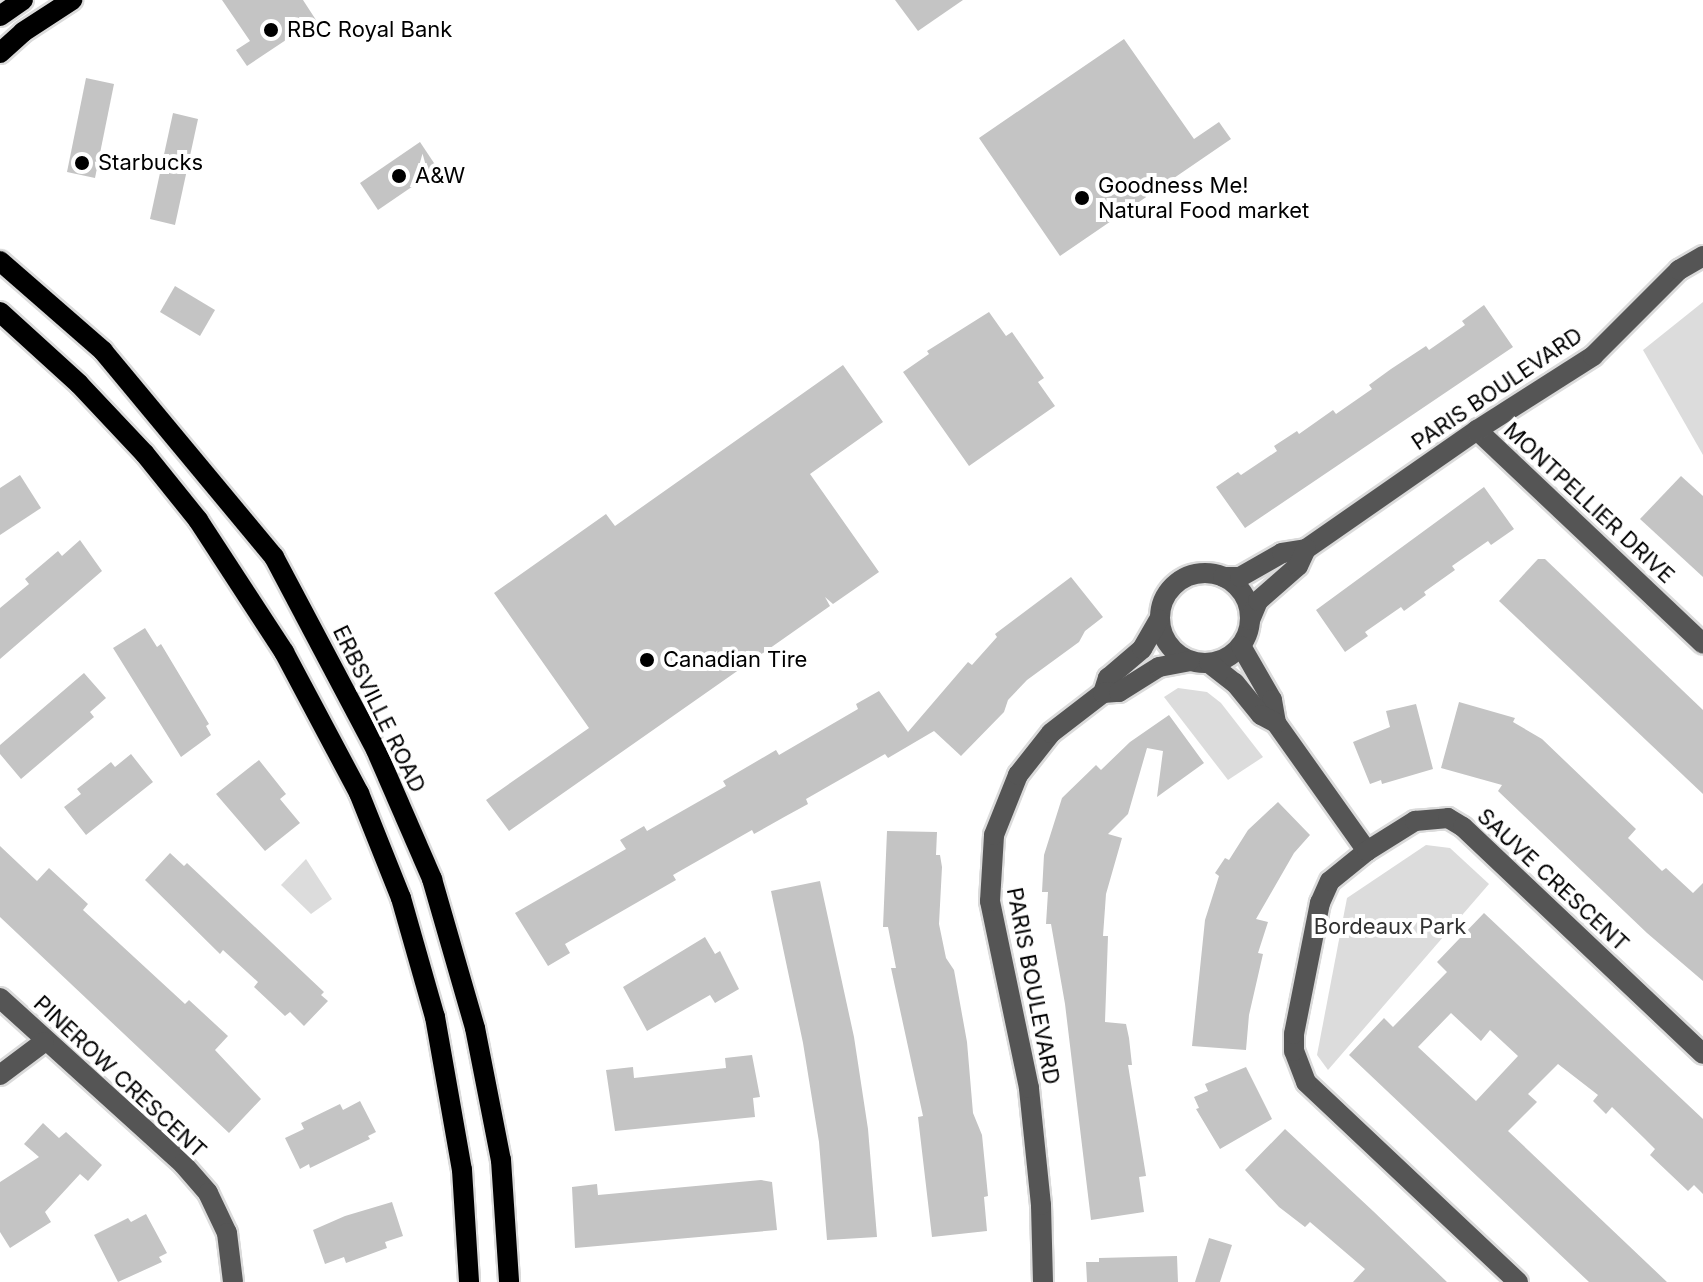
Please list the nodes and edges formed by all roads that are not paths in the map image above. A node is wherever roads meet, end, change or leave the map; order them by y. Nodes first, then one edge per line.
1 (23, 0) edge
2 (72, 0) edge
3 (0, 16) edge
4 (0, 53) edge
5 (1703, 256) edge
6 (0, 261) edge
7 (0, 312) edge
8 (1477, 430) junction
9 (1306, 549) junction
10 (1223, 577) junction
11 (1159, 620) junction
12 (1250, 620) junction
13 (1703, 644) edge
14 (1241, 646) junction
15 (1199, 662) junction
16 (1103, 693) junction
17 (1276, 723) junction
18 (1367, 851) junction
19 (0, 998) edge
20 (44, 1042) junction
21 (1703, 1054) edge
22 (0, 1075) edge
23 (233, 1282) edge
24 (469, 1282) edge
25 (509, 1282) edge
26 (1043, 1282) edge
27 (1518, 1282) edge

1 - 3 main road
2 - 4 main road
5 - 8 street, PARIS BOULEVARD
6 - 25 main road, ERBSVILLE ROAD
7 - 24 main road
8 - 9 street, PARIS BOULEVARD
8 - 13 street, MONTPELLIER DRIVE
9 - 10 street, PARIS BOULEVARD
9 - 12 street, PARIS BOULEVARD
10 - 11 street
10 - 12 street
11 - 15 street
11 - 16 street, PARIS BOULEVARD
12 - 14 street
14 - 15 street
14 - 17 street
15 - 16 street, PARIS BOULEVARD
15 - 17 street
16 - 26 street, PARIS BOULEVARD
17 - 18 street
18 - 21 street, SAUVE CRESCENT
18 - 27 street, SAUVE CRESCENT
19 - 20 street, PINEROW CRESCENT
20 - 22 street
20 - 23 street, PINEROW CRESCENT

